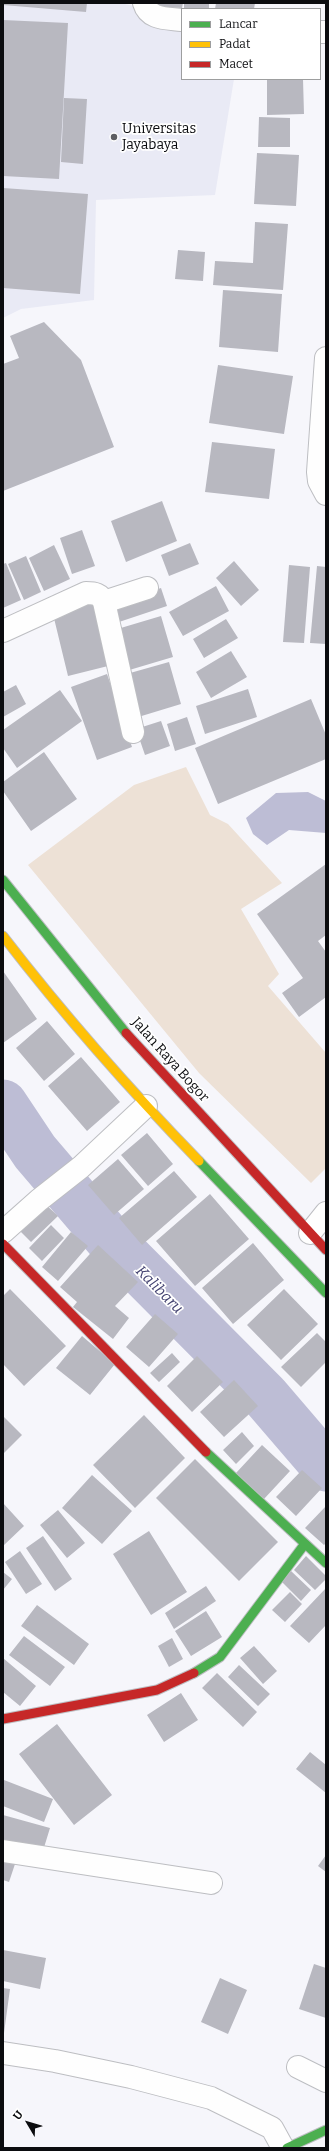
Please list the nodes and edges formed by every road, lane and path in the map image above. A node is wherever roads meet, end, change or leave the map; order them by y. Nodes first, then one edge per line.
1 (144, 3) edge
2 (181, 20) edge
3 (326, 358) edge
4 (326, 494) edge
5 (147, 588) dead end
6 (104, 602) junction
7 (3, 631) edge
8 (133, 732) dead end
9 (3, 880) edge
10 (3, 936) edge
11 (146, 1106) junction
12 (326, 1213) edge
13 (3, 1232) edge
14 (310, 1233) junction
15 (3, 1244) edge
16 (326, 1250) edge
17 (326, 1293) edge
18 (304, 1545) junction
19 (326, 1563) edge
20 (3, 1719) edge
21 (3, 1851) edge
22 (211, 1883) dead end
23 (4, 2057) edge
24 (298, 2067) dead end
25 (326, 2081) edge
26 (326, 2130) edge
27 (283, 2148) edge
28 (286, 2148) edge

1 - 2 street
3 - 4 street
5 - 6 street
6 - 7 street
6 - 8 street
9 - 14 main road, Jalan Raya Bogor
10 - 11 main road
11 - 13 street
11 - 17 main road
12 - 14 street
14 - 16 main road, Jalan Raya Bogor
15 - 18 main road
18 - 19 main road
18 - 20 main road
21 - 22 street
23 - 27 street
24 - 25 street
26 - 28 main road

